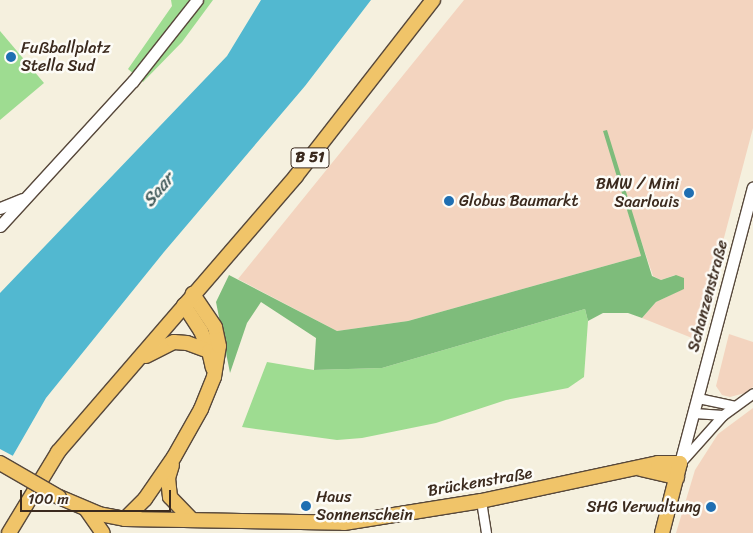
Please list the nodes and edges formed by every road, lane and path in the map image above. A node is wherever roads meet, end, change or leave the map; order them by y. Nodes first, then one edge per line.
1 (197, 0) edge
2 (433, 2) edge
3 (753, 187) edge
4 (26, 198) junction
5 (0, 208) edge
6 (0, 226) edge
7 (194, 294) junction
8 (184, 305) junction
9 (209, 351) junction
10 (134, 363) junction
11 (214, 378) junction
12 (753, 393) edge
13 (698, 398) junction
14 (735, 406) junction
15 (694, 413) junction
16 (723, 415) junction
17 (174, 457) junction
18 (0, 463) edge
19 (680, 463) junction
20 (641, 469) junction
21 (676, 477) junction
22 (481, 501) junction
23 (86, 509) junction
24 (125, 519) junction
25 (144, 520) junction
26 (192, 520) junction
27 (345, 528) edge
28 (9, 533) edge
29 (103, 533) edge
30 (134, 533) edge
31 (486, 533) edge
32 (662, 533) edge

1 - 4 street
2 - 7 main road, B 51
3 - 13 street, Schanzenstraße
4 - 5 street
4 - 6 street
7 - 8 main road, B 51
7 - 11 main road
8 - 9 main road
8 - 10 main road, B 51
9 - 10 main road, B 51
9 - 11 main road
10 - 28 main road, B 51
11 - 17 main road
12 - 14 street
13 - 14 street
13 - 15 street, Schanzenstraße
14 - 16 street
15 - 16 street
15 - 19 street, Schanzenstraße
16 - 19 street
17 - 24 main road
17 - 26 main road
18 - 23 main road, Brückenstraße, bridge
19 - 20 main road, Brückenstraße
19 - 21 main road
20 - 21 main road, Brückenstraße
20 - 22 main road, Brückenstraße
21 - 32 main road
22 - 27 main road, Brückenstraße
22 - 31 street
23 - 24 main road, Brückenstraße
23 - 29 main road
24 - 25 main road, Brückenstraße
25 - 26 main road, Brückenstraße
25 - 30 main road
26 - 27 main road, Brückenstraße

